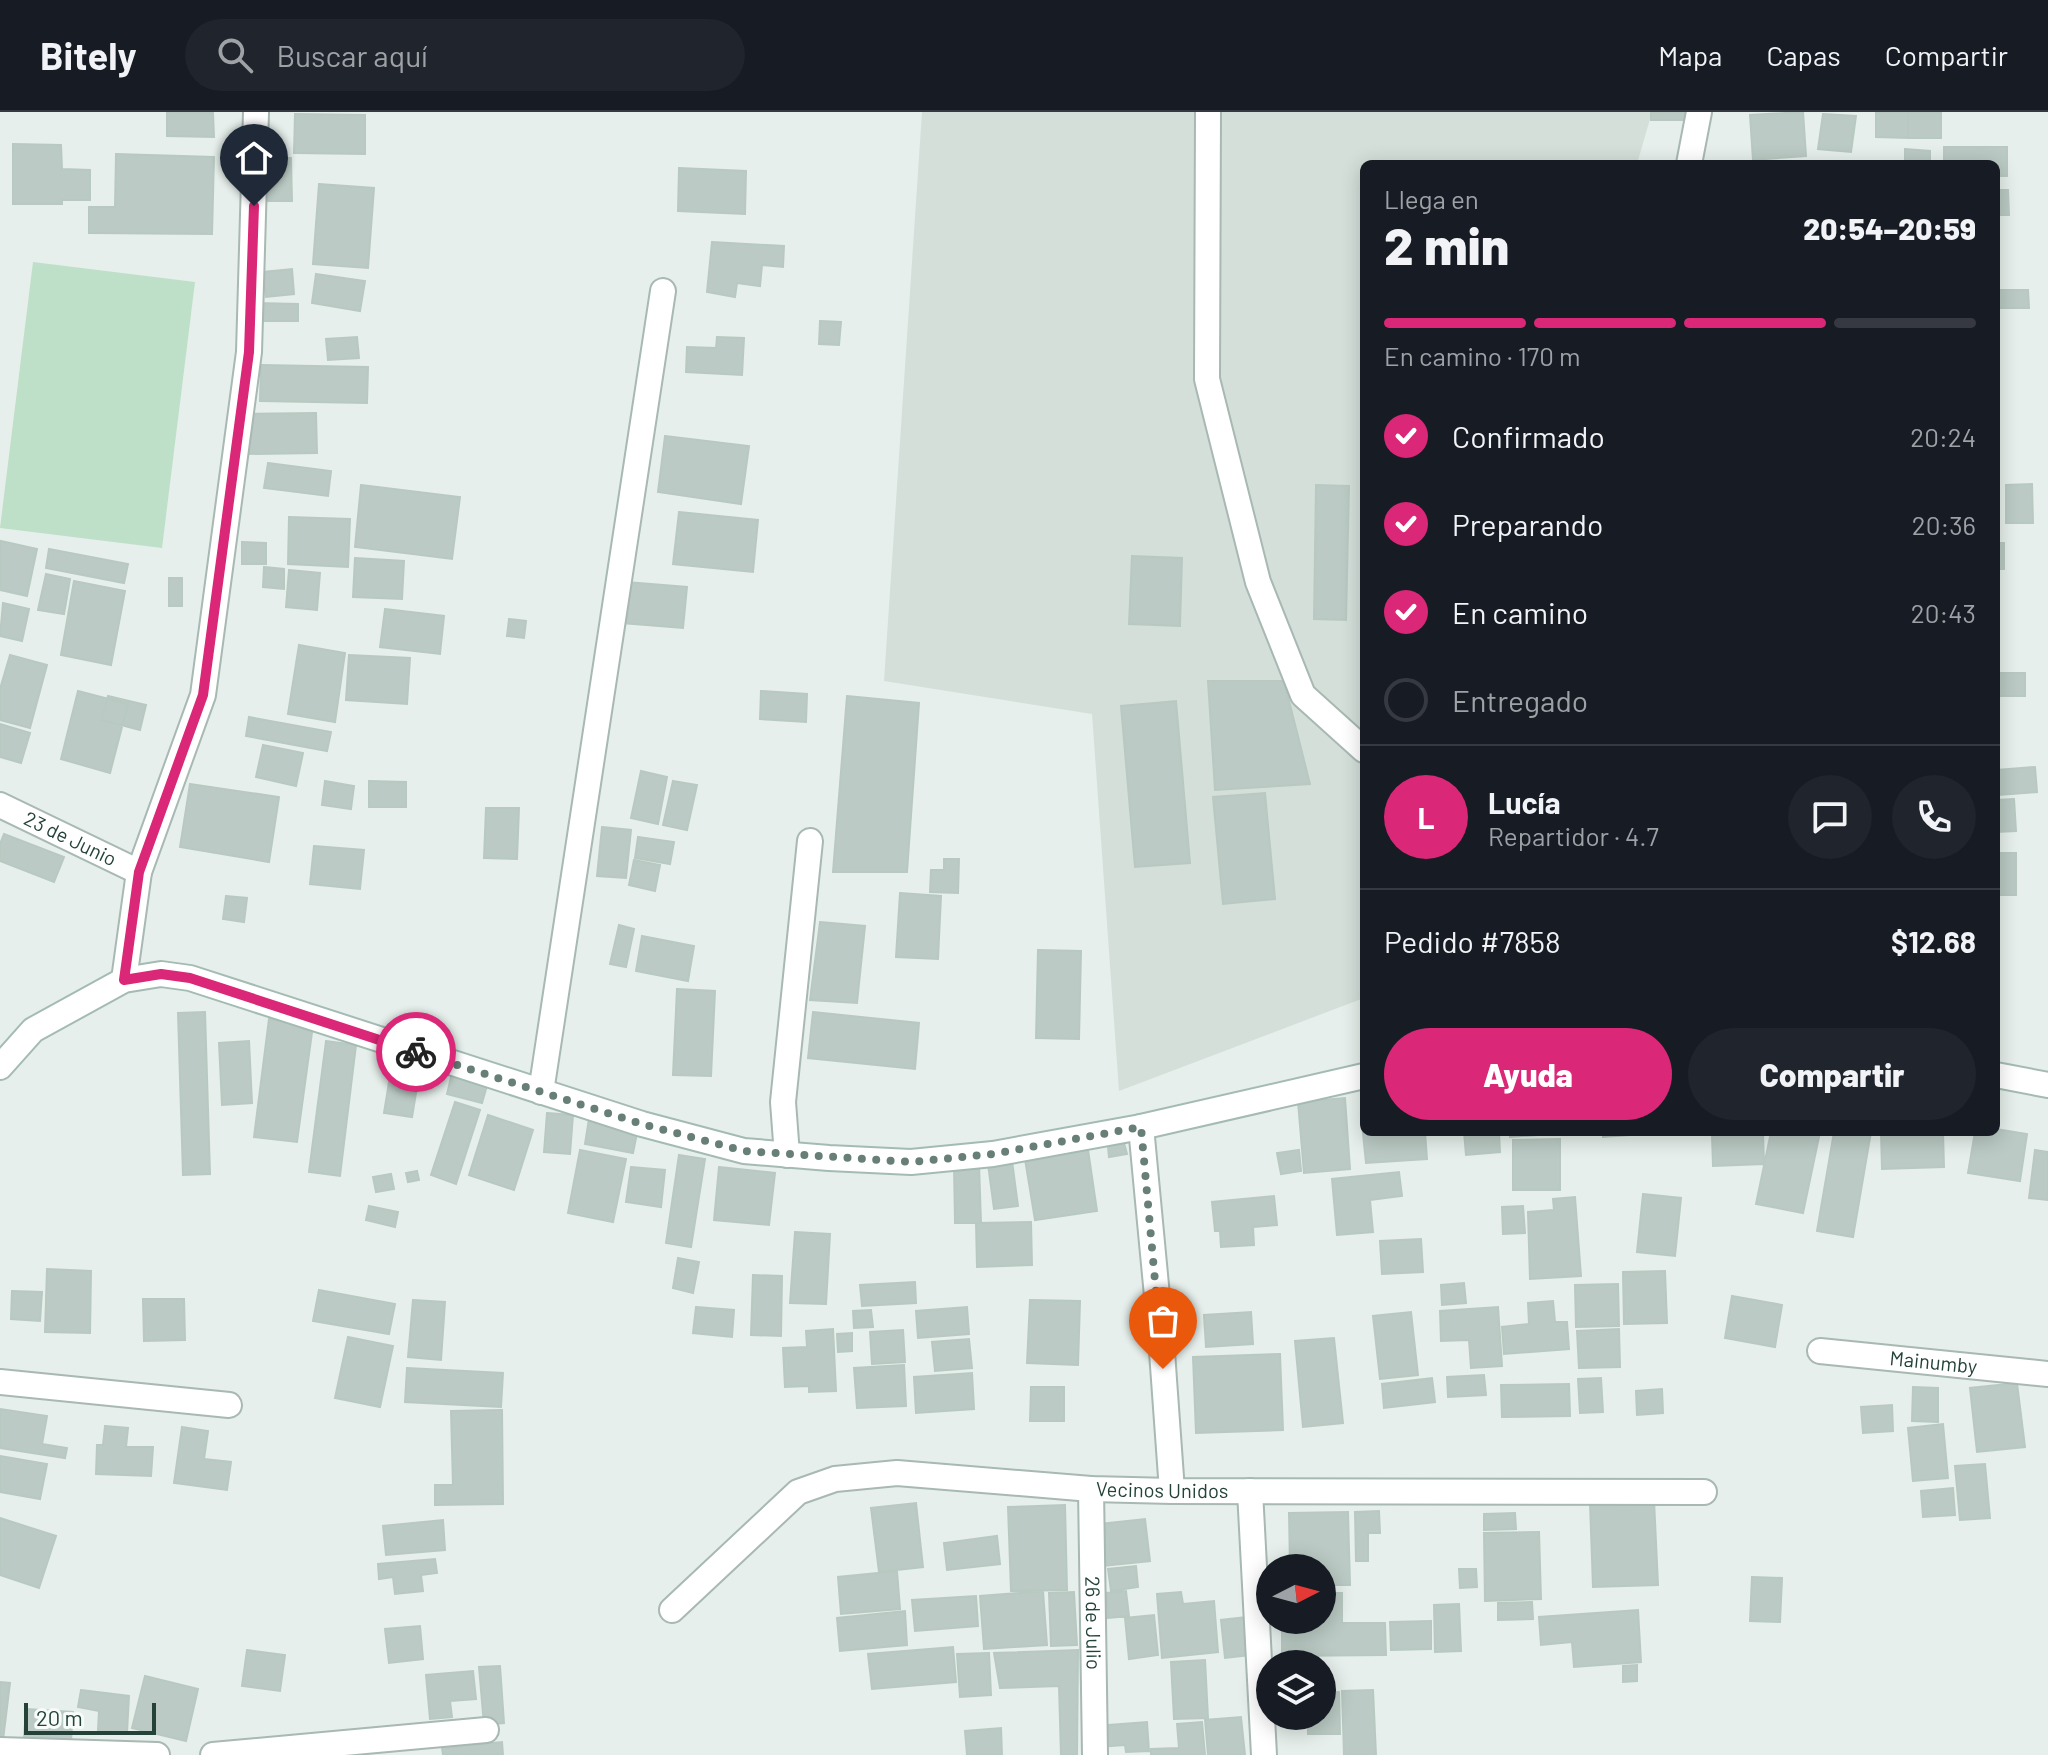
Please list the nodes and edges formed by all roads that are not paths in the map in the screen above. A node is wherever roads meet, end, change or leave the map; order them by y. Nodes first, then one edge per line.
1 (256, 112) edge
2 (1208, 112) edge
3 (1699, 112) edge
4 (1690, 160) edge
5 (663, 291) dead end
6 (1360, 746) edge
7 (0, 805) edge
8 (810, 841) dead end
9 (139, 872) junction
10 (124, 980) junction
11 (0, 1067) edge
12 (2000, 1076) edge
13 (1360, 1077) edge
14 (2048, 1085) edge
15 (541, 1092) junction
16 (1141, 1127) junction
17 (787, 1155) junction
18 (1820, 1351) dead end
19 (2048, 1374) edge
20 (0, 1382) edge
21 (229, 1405) dead end
22 (1091, 1489) junction
23 (1172, 1491) junction
24 (1250, 1491) junction
25 (1704, 1492) dead end
26 (672, 1610) dead end
27 (486, 1730) dead end
28 (0, 1750) edge
29 (157, 1755) edge
30 (213, 1755) edge
31 (1095, 1755) edge
32 (1264, 1755) edge

1 - 9 street
2 - 6 street
3 - 4 street
5 - 15 street
7 - 9 street, 23 de Junio
8 - 17 street
9 - 10 street
10 - 11 street
10 - 15 street
12 - 14 street
13 - 16 street
15 - 17 street
16 - 17 street
16 - 23 street
18 - 19 street, Mainumby
20 - 21 street
22 - 23 street, Vecinos Unidos
22 - 26 street, Vecinos Unidos
22 - 31 street, 26 de Julio
23 - 24 street, Vecinos Unidos
24 - 25 street, Vecinos Unidos
24 - 32 street
27 - 30 street
28 - 29 street

